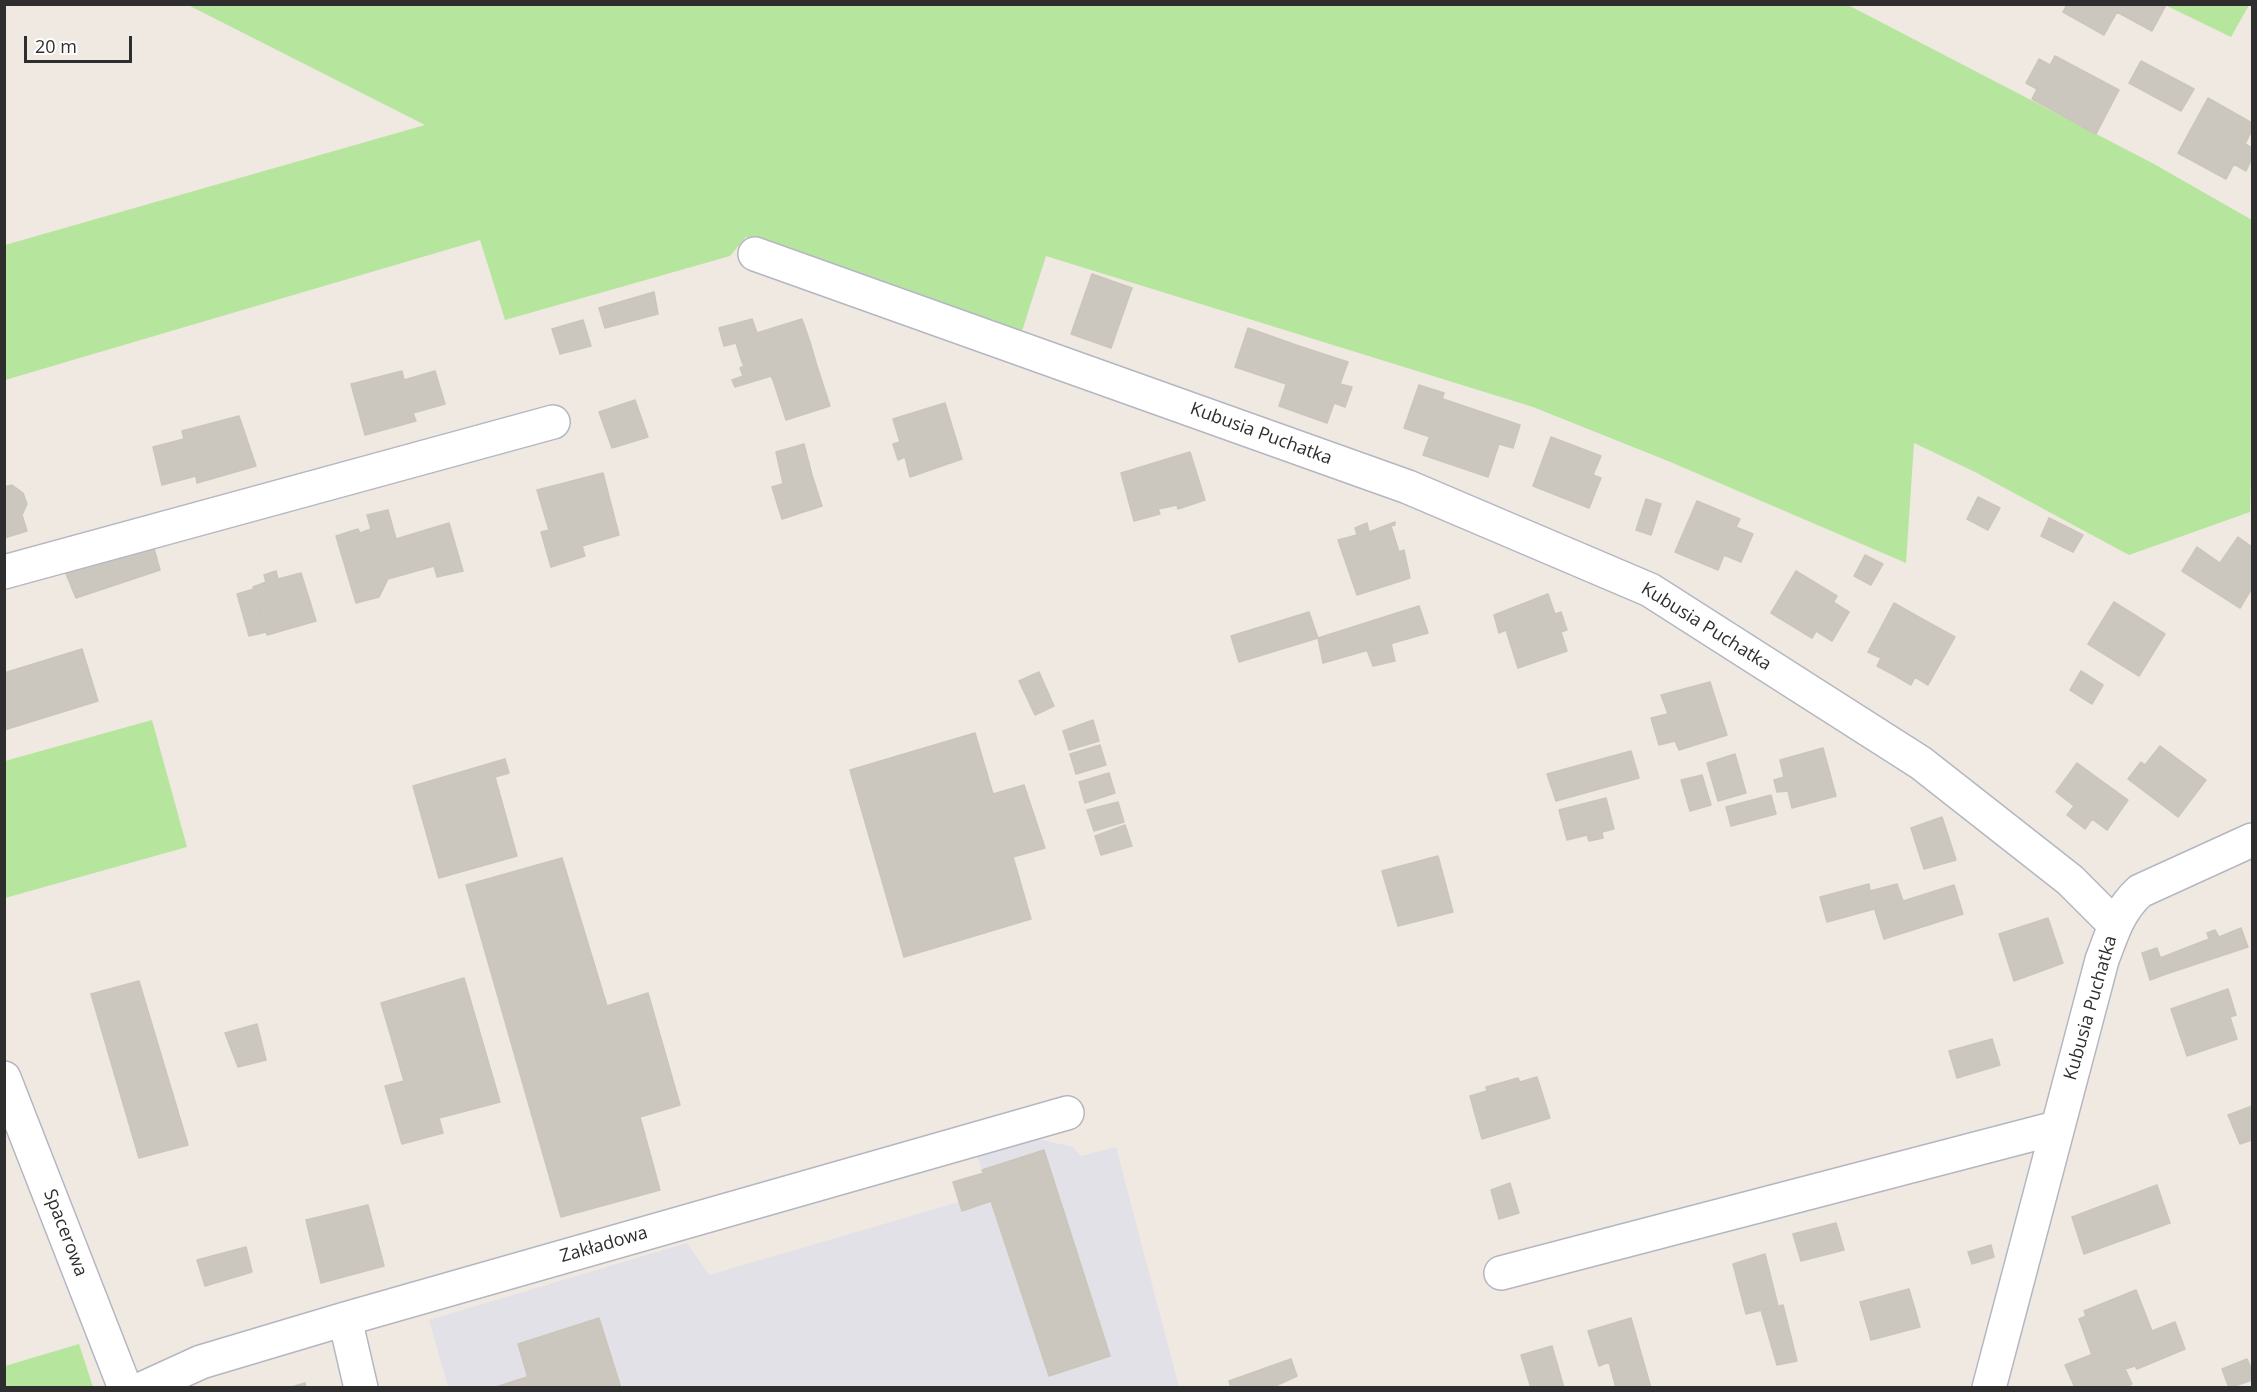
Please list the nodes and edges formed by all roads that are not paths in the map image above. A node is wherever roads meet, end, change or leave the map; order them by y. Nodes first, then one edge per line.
1 (755, 254) dead end
2 (553, 422) dead end
3 (4, 572) edge
4 (2253, 840) edge
5 (2115, 925) junction
6 (4, 1078) edge
7 (1067, 1113) dead end
8 (2056, 1128) junction
9 (1501, 1273) dead end
10 (345, 1319) junction
11 (125, 1388) edge
12 (144, 1388) edge
13 (361, 1388) edge
14 (1989, 1388) edge

1 - 5 street, Kubusia Puchatka
2 - 3 street
4 - 5 street
5 - 8 street, Kubusia Puchatka
6 - 11 street, Spacerowa
7 - 10 street, Zakładowa
8 - 9 street
8 - 14 street, Kubusia Puchatka
10 - 12 street, Zakładowa
10 - 13 street

